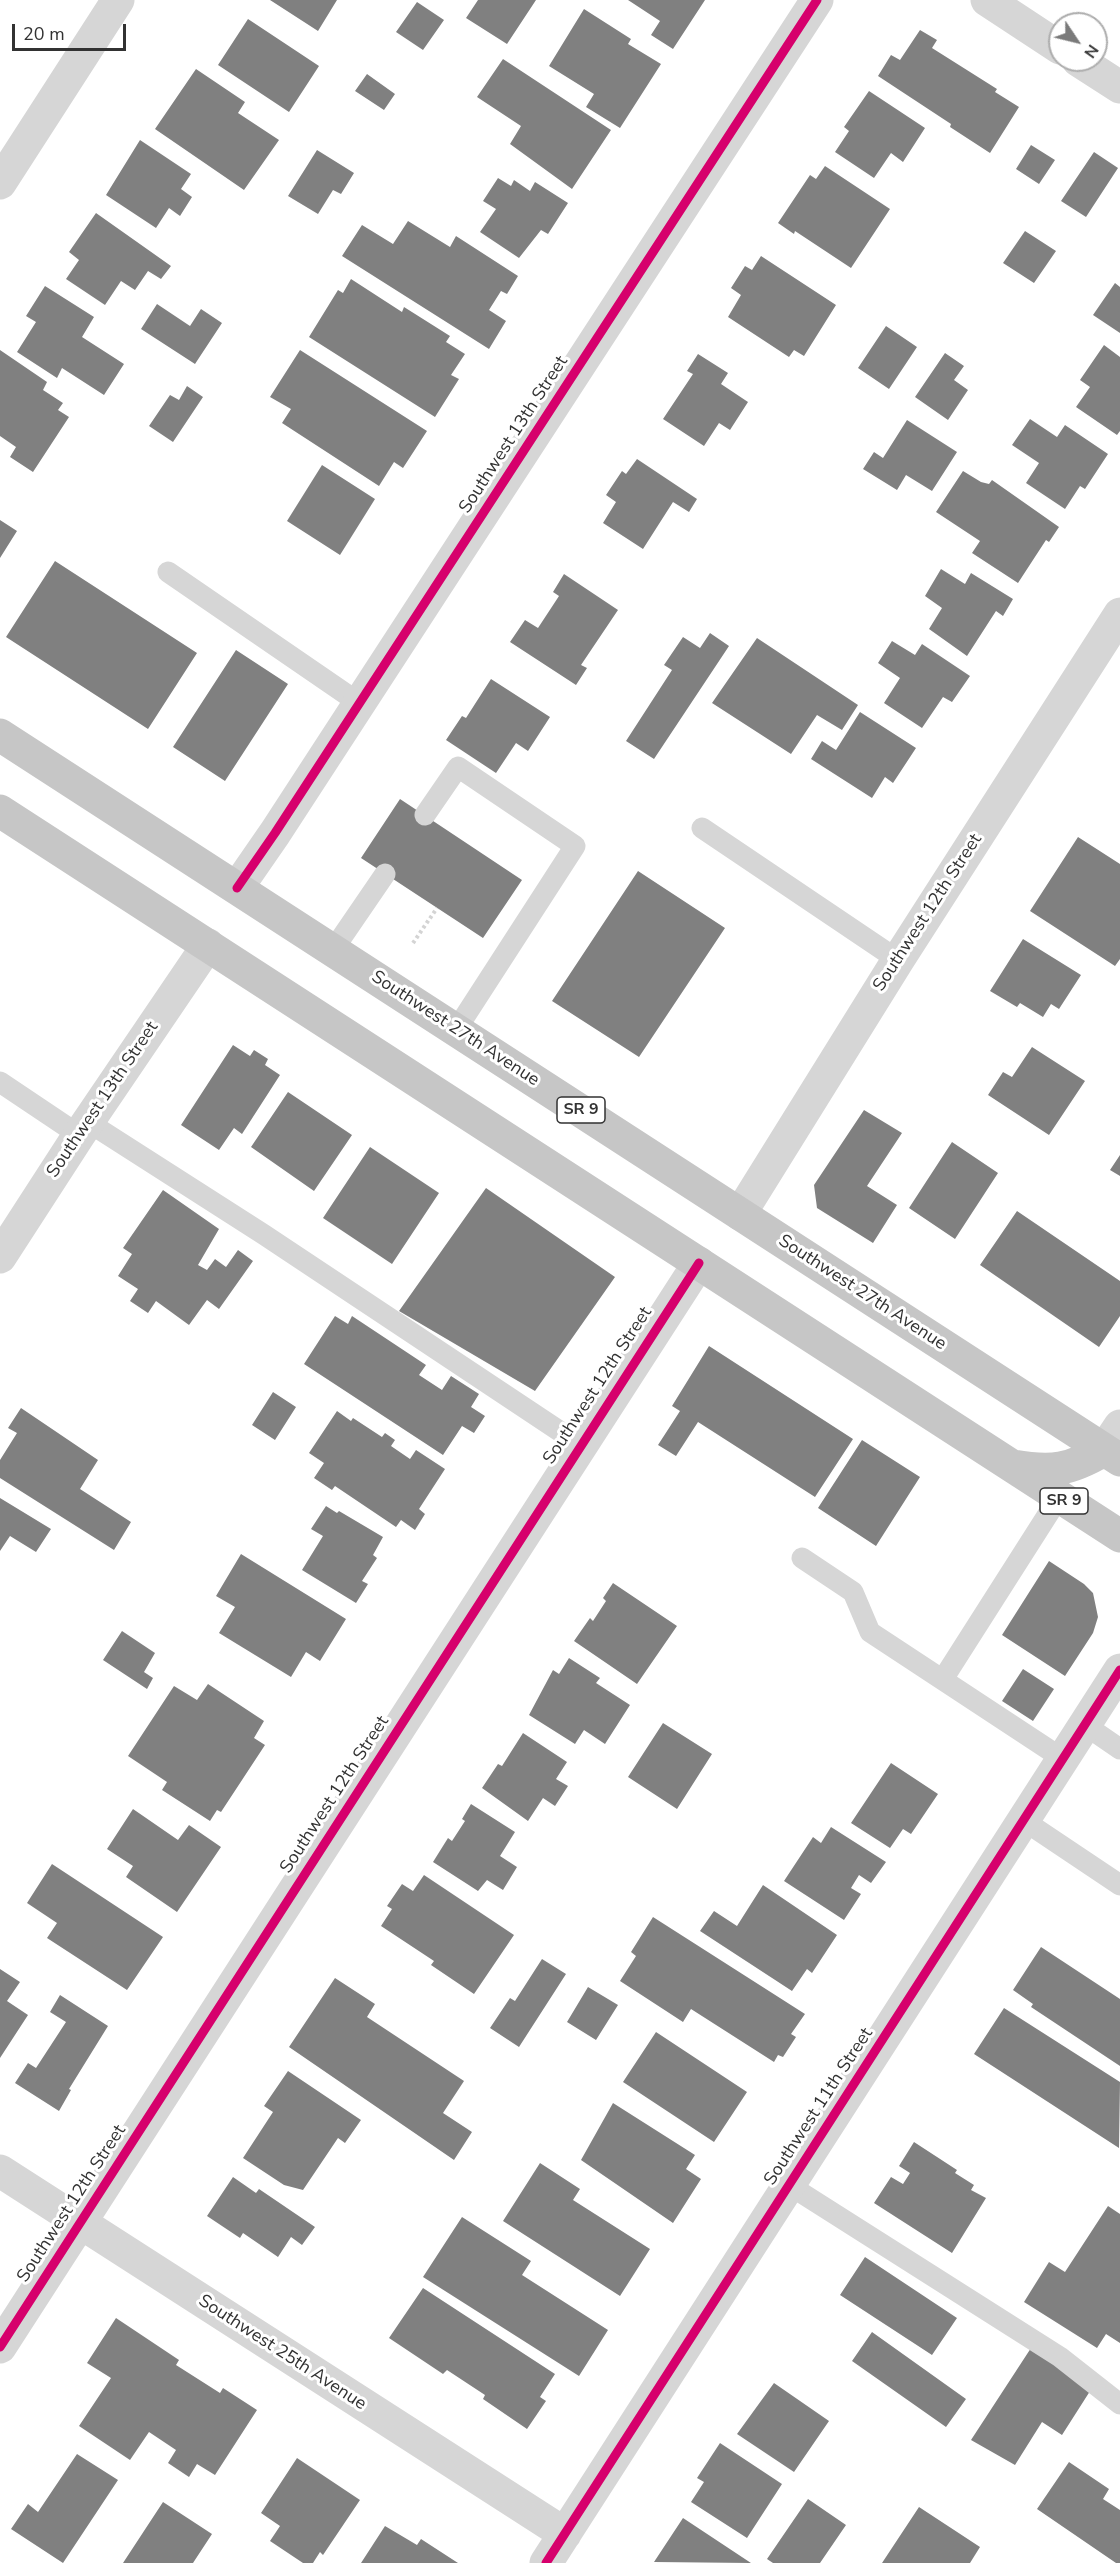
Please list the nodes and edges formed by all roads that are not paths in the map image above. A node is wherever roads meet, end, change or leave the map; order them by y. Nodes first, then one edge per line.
1 (118, 0) edge
2 (817, 0) edge
3 (987, 0) edge
4 (1048, 40) edge
5 (1097, 72) edge
6 (1120, 87) edge
7 (0, 183) edge
8 (168, 572) dead end
9 (1120, 614) edge
10 (359, 703) junction
11 (0, 735) edge
12 (0, 811) edge
13 (425, 815) dead end
14 (702, 828) dead end
15 (385, 874) dead end
16 (237, 888) junction
17 (208, 945) junction
18 (333, 950) junction
19 (898, 960) junction
20 (456, 1030) junction
21 (0, 1082) edge
22 (83, 1128) junction
23 (740, 1214) junction
24 (0, 1257) edge
25 (699, 1263) junction
26 (579, 1444) junction
27 (1115, 1446) edge
28 (1008, 1465) junction
29 (1059, 1497) junction
30 (1120, 1536) edge
31 (802, 1558) dead end
32 (1120, 1670) edge
33 (943, 1679) junction
34 (1085, 1725) junction
35 (1120, 1749) edge
36 (1063, 1759) junction
37 (1023, 1820) junction
38 (1120, 1885) edge
39 (0, 2171) edge
40 (789, 2185) junction
41 (80, 2223) junction
42 (0, 2347) edge
43 (1120, 2404) edge
44 (565, 2534) junction
45 (546, 2563) edge

1 - 7 street
2 - 10 street, Southwest 13th Street
3 - 4 street
5 - 6 street
8 - 10 lane
9 - 19 street, Southwest 12th Street
10 - 16 street, Southwest 13th Street
11 - 16 highway, Southwest 27th Avenue / SR 9
12 - 17 highway, SR 9
13 - 20 lane
14 - 19 lane
15 - 18 lane
16 - 18 highway, Southwest 27th Avenue / SR 9
17 - 22 street, Southwest 13th Street
17 - 25 highway, SR 9
18 - 20 highway, Southwest 27th Avenue / SR 9
19 - 23 street, Southwest 12th Street
20 - 23 highway, Southwest 27th Avenue / SR 9
21 - 22 lane
22 - 24 street, Southwest 13th Street
22 - 26 lane
23 - 27 highway, Southwest 27th Avenue / SR 9
25 - 26 street, Southwest 12th Street
25 - 28 highway, SR 9
26 - 41 street, Southwest 12th Street
27 - 28 highway
28 - 29 highway, SR 9
29 - 30 highway, SR 9
29 - 33 lane
31 - 33 lane
32 - 34 street, Southwest 11th Street
33 - 36 lane
34 - 35 lane
34 - 36 street, Southwest 11th Street
36 - 37 street, Southwest 11th Street
37 - 38 lane
37 - 40 street, Southwest 11th Street
39 - 41 street, Southwest 25th Avenue
40 - 43 lane
40 - 44 street, Southwest 11th Street
41 - 42 street, Southwest 12th Street
41 - 44 street, Southwest 25th Avenue
44 - 45 street, Southwest 11th Street

